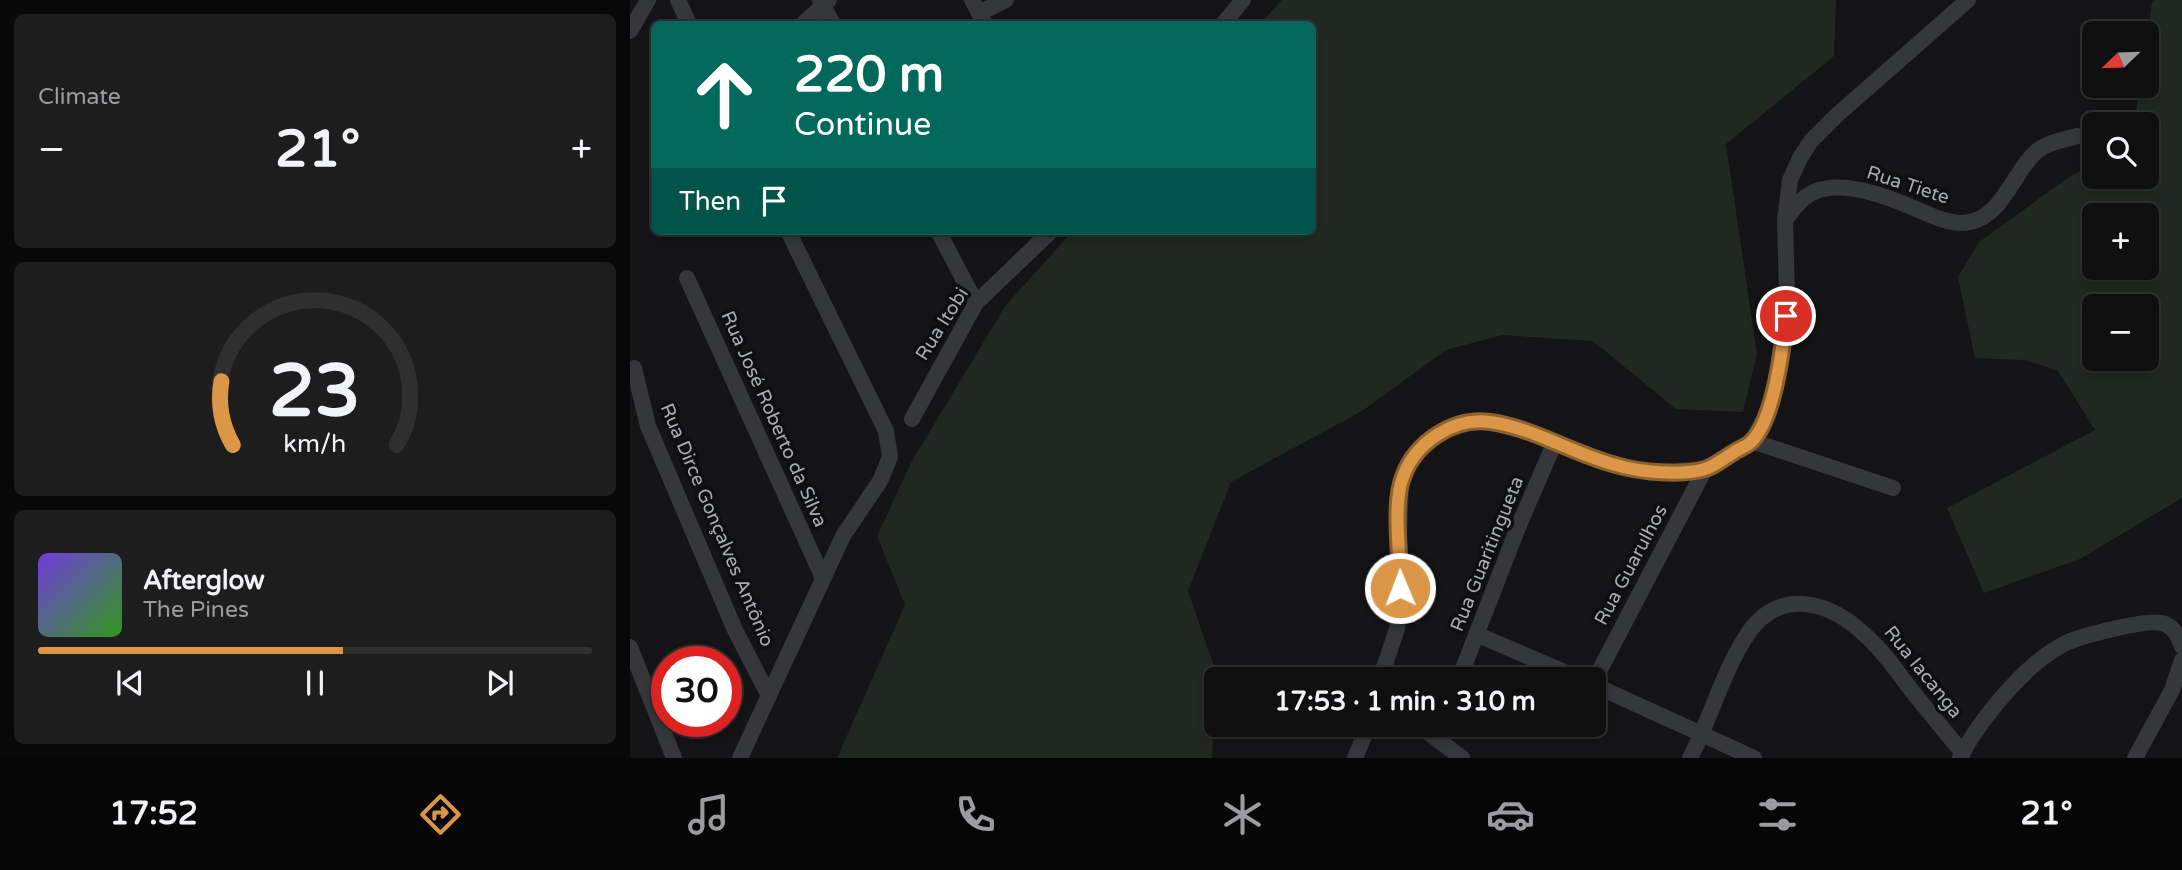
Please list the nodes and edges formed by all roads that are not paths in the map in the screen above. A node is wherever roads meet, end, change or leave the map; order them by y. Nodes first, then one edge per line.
1 (648, 0) edge
2 (678, 0) edge
3 (1006, 0) edge
4 (1243, 0) edge
5 (1968, 0) edge
6 (824, 2) edge
7 (979, 12) edge
8 (688, 21) edge
9 (806, 21) edge
10 (832, 21) edge
11 (1226, 21) edge
12 (630, 31) edge
13 (2077, 136) dead end
14 (1785, 219) junction
15 (790, 235) edge
16 (940, 235) edge
17 (1047, 235) edge
18 (687, 278) dead end
19 (976, 303) junction
20 (635, 368) dead end
21 (912, 419) dead end
22 (1752, 442) junction
23 (1554, 444) junction
24 (1705, 469) junction
25 (1893, 488) dead end
26 (823, 578) junction
27 (1478, 635) junction
28 (630, 647) edge
29 (2182, 647) edge
30 (2182, 660) edge
31 (1384, 667) edge
32 (1465, 667) edge
33 (1553, 667) edge
34 (1602, 667) edge
35 (1606, 689) edge
36 (769, 696) junction
37 (1702, 734) junction
38 (1364, 737) edge
39 (1443, 737) edge
40 (1962, 756) edge
41 (674, 758) edge
42 (740, 758) edge
43 (1355, 758) edge
44 (1462, 758) edge
45 (1690, 758) edge
46 (1754, 758) edge
47 (2135, 758) edge

1 - 12 street
2 - 8 street
3 - 7 street
4 - 11 street
5 - 14 street
6 - 9 street
6 - 10 street
13 - 14 street, Rua Tiete
14 - 22 street
15 - 26 street
16 - 19 street
17 - 19 street, Rua Itobi
18 - 26 street, Rua José Roberto da Silva
19 - 21 street, Rua Itobi
20 - 36 street, Rua Dirce Gonçalves Antônio
22 - 24 street
22 - 25 street
23 - 24 street
23 - 27 street, Rua Guaritingueta
23 - 31 street
24 - 34 street, Rua Guarulhos
26 - 36 street
27 - 32 street, Rua Guaritingueta
27 - 33 street
28 - 41 street
29 - 40 street
30 - 47 street
35 - 37 street
36 - 42 street
37 - 40 street, Rua Iacanga
37 - 45 street, Rua Iacanga
37 - 46 street
38 - 43 street
39 - 44 street

